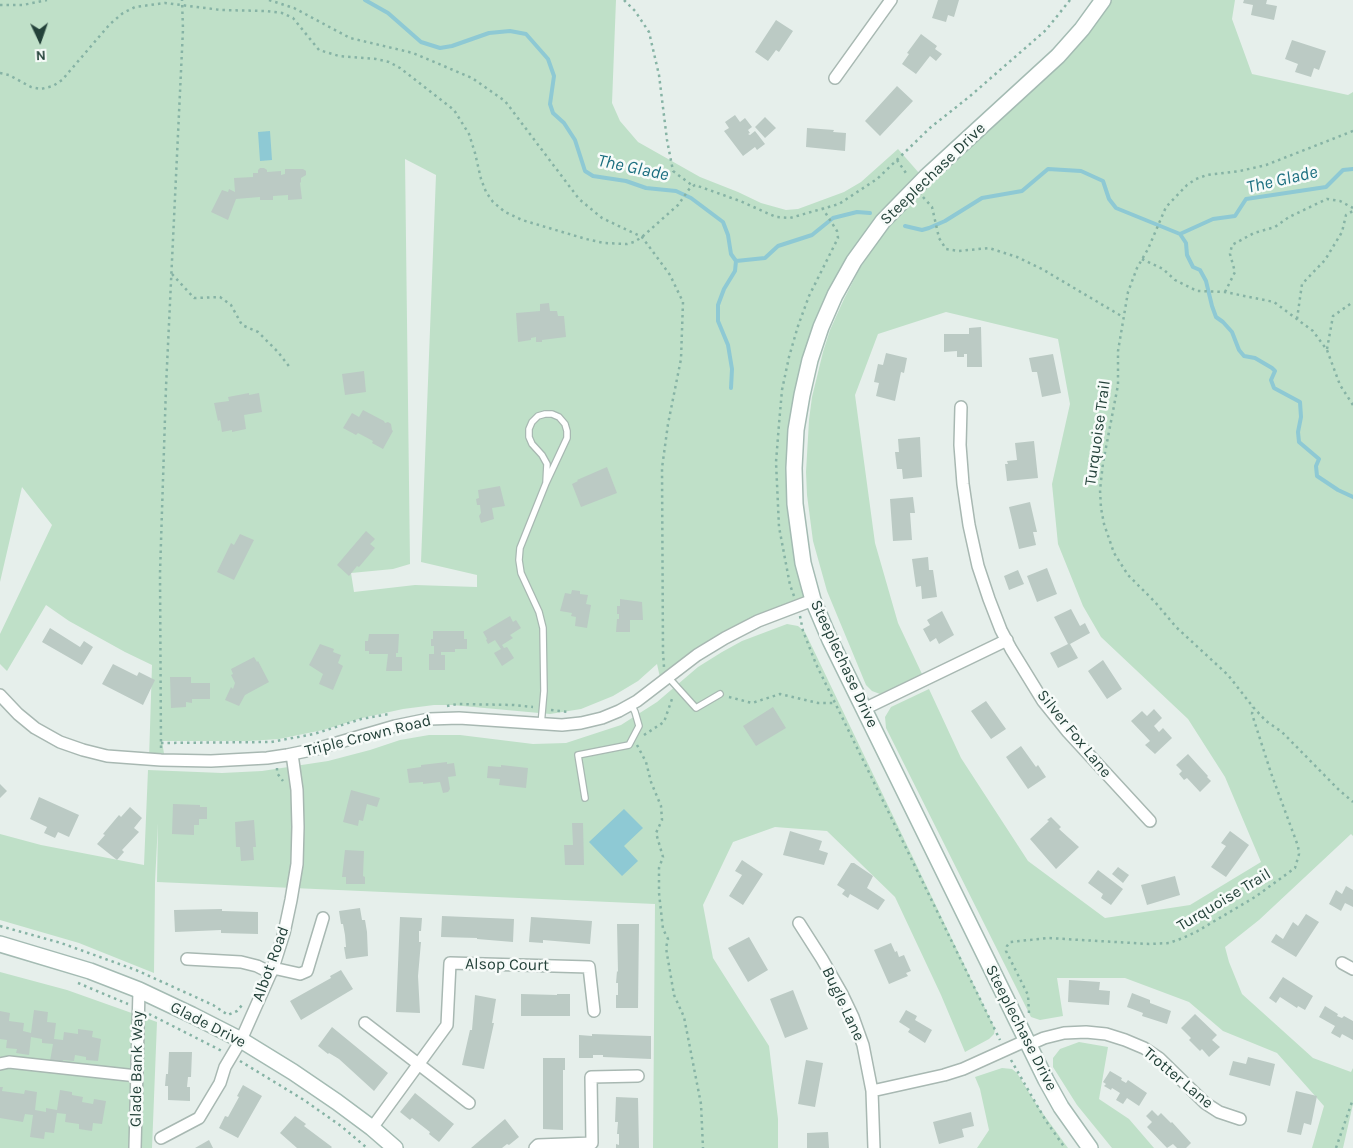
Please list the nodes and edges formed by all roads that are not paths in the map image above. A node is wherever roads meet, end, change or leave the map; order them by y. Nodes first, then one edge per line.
1 (891, 0) edge
2 (1103, 0) edge
3 (835, 78) dead end
4 (961, 407) dead end
5 (546, 483) junction
6 (813, 600) junction
7 (1007, 640) junction
8 (667, 677) junction
9 (720, 694) road end
10 (0, 695) edge
11 (631, 704) junction
12 (864, 709) junction
13 (540, 725) junction
14 (292, 754) junction
15 (585, 798) dead end
16 (1150, 821) dead end
17 (323, 918) dead end
18 (799, 924) dead end
19 (0, 944) edge
20 (187, 959) dead end
21 (1342, 963) dead end
22 (1353, 969) edge
23 (272, 970) junction
24 (139, 990) junction
25 (594, 1011) dead end
26 (365, 1023) dead end
27 (241, 1040) junction
28 (1026, 1043) junction
29 (3, 1061) edge
30 (419, 1063) junction
31 (137, 1076) junction
32 (638, 1076) dead end
33 (872, 1091) junction
34 (469, 1103) dead end
35 (1240, 1119) dead end
36 (372, 1128) junction
37 (161, 1138) dead end
38 (136, 1148) edge
39 (395, 1148) edge
40 (535, 1148) edge
41 (874, 1148) edge
42 (1090, 1148) edge

1 - 3 street
2 - 6 street, Steeplechase Drive
4 - 7 street, Silver Fox Lane
5 - 5 lane
5 - 13 lane
6 - 8 street, Triple Crown Road
6 - 12 street, Steeplechase Drive
7 - 12 street
7 - 16 street, Silver Fox Lane
8 - 9 lane
8 - 11 street, Triple Crown Road
10 - 14 street, Triple Crown Road
11 - 13 street, Triple Crown Road
11 - 15 lane
12 - 28 street, Steeplechase Drive
13 - 14 street, Triple Crown Road
14 - 23 street, Albot Road
17 - 23 street
18 - 33 street, Bugle Lane
19 - 24 street, Glade Drive
20 - 23 street
21 - 22 street
23 - 27 street, Albot Road
24 - 27 street, Glade Drive
24 - 31 street, Glade Bank Way
25 - 30 street, Alsop Court
26 - 30 street
27 - 36 street, Glade Drive
27 - 37 street, Albot Road
28 - 33 street
28 - 35 street, Trotter Lane
28 - 42 street, Steeplechase Drive
29 - 31 street
30 - 34 street
30 - 36 street, Alsop Court
31 - 38 street, Glade Bank Way
32 - 40 street
33 - 41 street, Bugle Lane
36 - 39 street, Glade Drive

